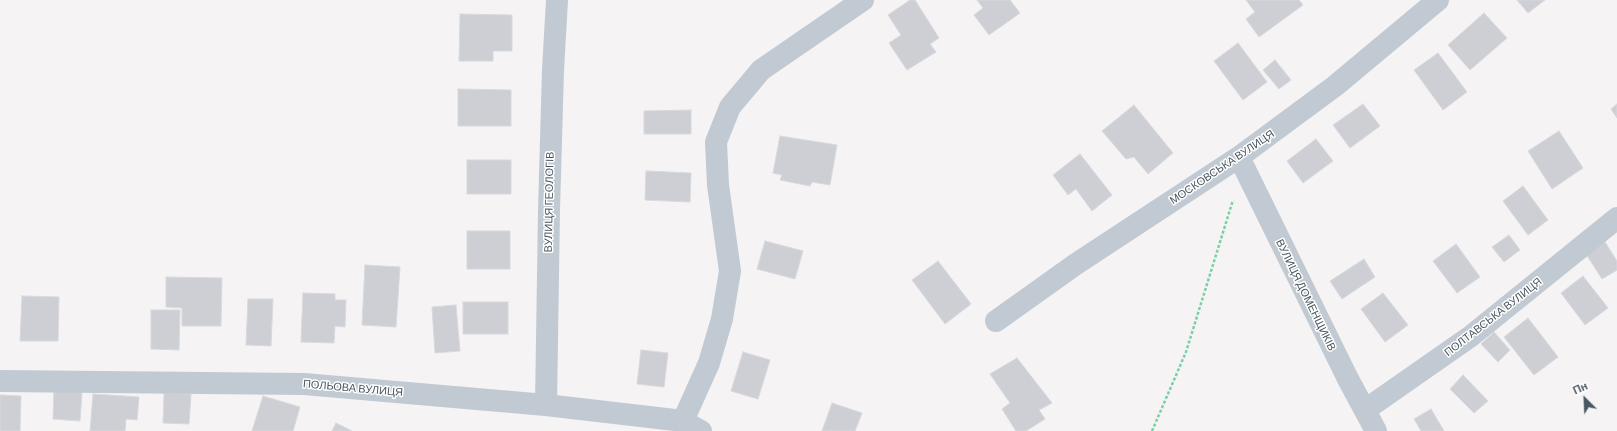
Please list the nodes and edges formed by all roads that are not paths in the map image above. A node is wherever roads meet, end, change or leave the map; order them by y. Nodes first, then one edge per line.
1 (557, 0) edge
2 (863, 0) edge
3 (1438, 0) edge
4 (1241, 162) junction
5 (1617, 218) edge
6 (996, 321) dead end
7 (0, 381) edge
8 (546, 405) junction
9 (1365, 410) junction
10 (692, 426) edge
11 (1376, 431) edge

1 - 8 street, ВУЛИЦЯ ГЕОЛОГІВ
2 - 10 street
3 - 4 street, МОСКОВСЬКА ВУЛИЦЯ
4 - 6 street, МОСКОВСЬКА ВУЛИЦЯ
4 - 9 street, ВУЛИЦЯ ДОМЕНЩИКІВ
5 - 9 street, ПОЛТАВСЬКА ВУЛИЦЯ
7 - 8 street, ПОЛЬОВА ВУЛИЦЯ
8 - 10 street, ПОЛЬОВА ВУЛИЦЯ
9 - 11 street, ВУЛИЦЯ ДОМЕНЩИКІВ

